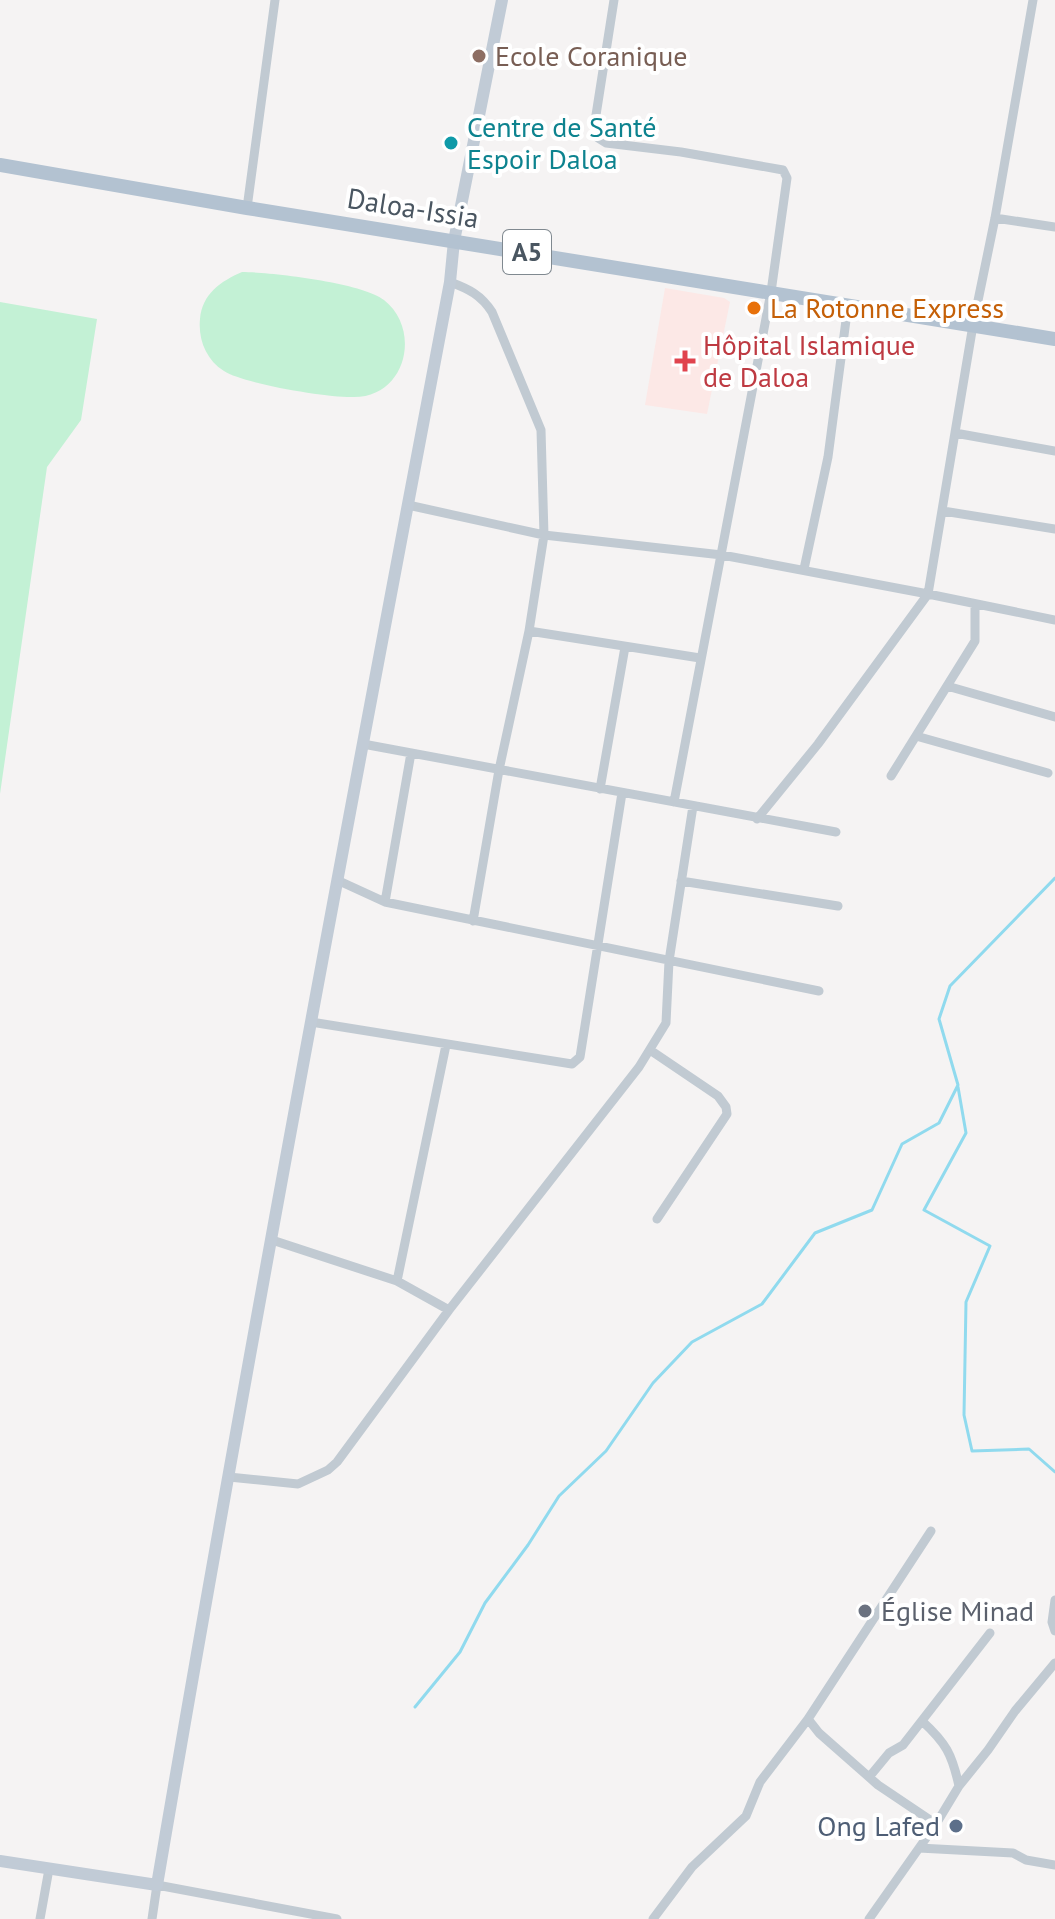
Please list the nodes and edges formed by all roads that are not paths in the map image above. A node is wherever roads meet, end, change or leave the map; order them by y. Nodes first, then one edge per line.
1 (275, 0) edge
2 (502, 0) edge
3 (614, 0) edge
4 (1033, 0) edge
5 (0, 165) edge
6 (247, 208) junction
7 (995, 218) junction
8 (1055, 227) edge
9 (454, 241) junction
10 (450, 282) junction
11 (771, 292) junction
12 (848, 305) junction
13 (973, 325) junction
14 (1055, 339) edge
15 (955, 433) junction
16 (1055, 451) edge
17 (408, 505) junction
18 (943, 511) junction
19 (1055, 529) edge
20 (544, 535) junction
21 (722, 555) junction
22 (804, 569) junction
23 (928, 594) junction
24 (975, 604) junction
25 (1055, 620) edge
26 (529, 631) junction
27 (625, 647) junction
28 (700, 658) junction
29 (947, 686) junction
30 (1055, 717) edge
31 (916, 736) junction
32 (363, 744) junction
33 (411, 753) junction
34 (499, 770) junction
35 (1048, 773) dead end
36 (891, 776) dead end
37 (600, 789) junction
38 (622, 793) junction
39 (674, 802) junction
40 (693, 806) junction
41 (757, 819) junction
42 (836, 832) dead end
43 (337, 880) junction
44 (681, 881) junction
45 (385, 902) junction
46 (838, 906) dead end
47 (473, 921) junction
48 (597, 947) junction
49 (669, 961) junction
50 (819, 991) dead end
51 (311, 1022) junction
52 (446, 1045) junction
53 (650, 1050) junction
54 (657, 1219) dead end
55 (272, 1240) junction
56 (397, 1281) junction
57 (449, 1310) junction
58 (229, 1477) junction
59 (931, 1531) dead end
60 (1055, 1600) edge
61 (1055, 1631) edge
62 (990, 1633) dead end
63 (1055, 1663) edge
64 (808, 1719) junction
65 (922, 1721) junction
66 (870, 1776) junction
67 (959, 1786) junction
68 (936, 1824) junction
69 (919, 1848) junction
70 (0, 1861) edge
71 (1055, 1865) edge
72 (49, 1869) junction
73 (157, 1885) junction
74 (273, 1908) junction
75 (40, 1919) edge
76 (152, 1919) edge
77 (272, 1919) edge
78 (337, 1919) edge
79 (653, 1919) edge
80 (869, 1919) edge

1 - 6 street
2 - 9 street
3 - 11 street
4 - 7 street
5 - 6 main road, Daloa-Issia / A5
6 - 9 main road, Daloa-Issia / A5
7 - 8 street
7 - 13 street
9 - 10 street
9 - 11 main road, Daloa-Issia / A5
10 - 17 street
10 - 20 street
11 - 12 main road, Daloa-Issia / A5
11 - 21 street
12 - 13 main road, Daloa-Issia / A5
12 - 22 street
13 - 14 main road, Daloa-Issia / A5
13 - 15 street
15 - 16 street
15 - 18 street
17 - 20 street
17 - 32 street
18 - 19 street
18 - 23 street
20 - 21 street
20 - 26 street
21 - 22 street
21 - 28 street
22 - 23 street
23 - 24 street
23 - 41 street
24 - 25 street
24 - 29 street
26 - 27 street
26 - 34 street
27 - 28 street
27 - 37 street
28 - 39 street
29 - 30 street
29 - 31 street
31 - 35 street
31 - 36 street
32 - 33 street
32 - 43 street
33 - 34 street
33 - 45 street
34 - 37 street
34 - 47 street
37 - 38 street
38 - 39 street
38 - 48 street
39 - 40 street
40 - 41 street
40 - 44 street
41 - 42 street
43 - 45 street
43 - 51 street
44 - 46 street
44 - 49 street
45 - 47 street
47 - 48 street
48 - 49 street
48 - 52 street
49 - 50 street
49 - 53 street
51 - 52 street
51 - 55 street
52 - 56 street
53 - 54 street
53 - 57 street
55 - 56 street
55 - 58 street
56 - 57 street
57 - 58 street
58 - 73 street
59 - 64 street
60 - 61 street
62 - 65 street
63 - 67 street
64 - 66 street
64 - 79 street
65 - 66 street
65 - 67 street
66 - 68 street
67 - 68 street
68 - 69 street
69 - 71 street
69 - 80 street
70 - 72 street
72 - 73 street
72 - 75 street
73 - 74 street
73 - 76 street
74 - 77 street
74 - 78 street

